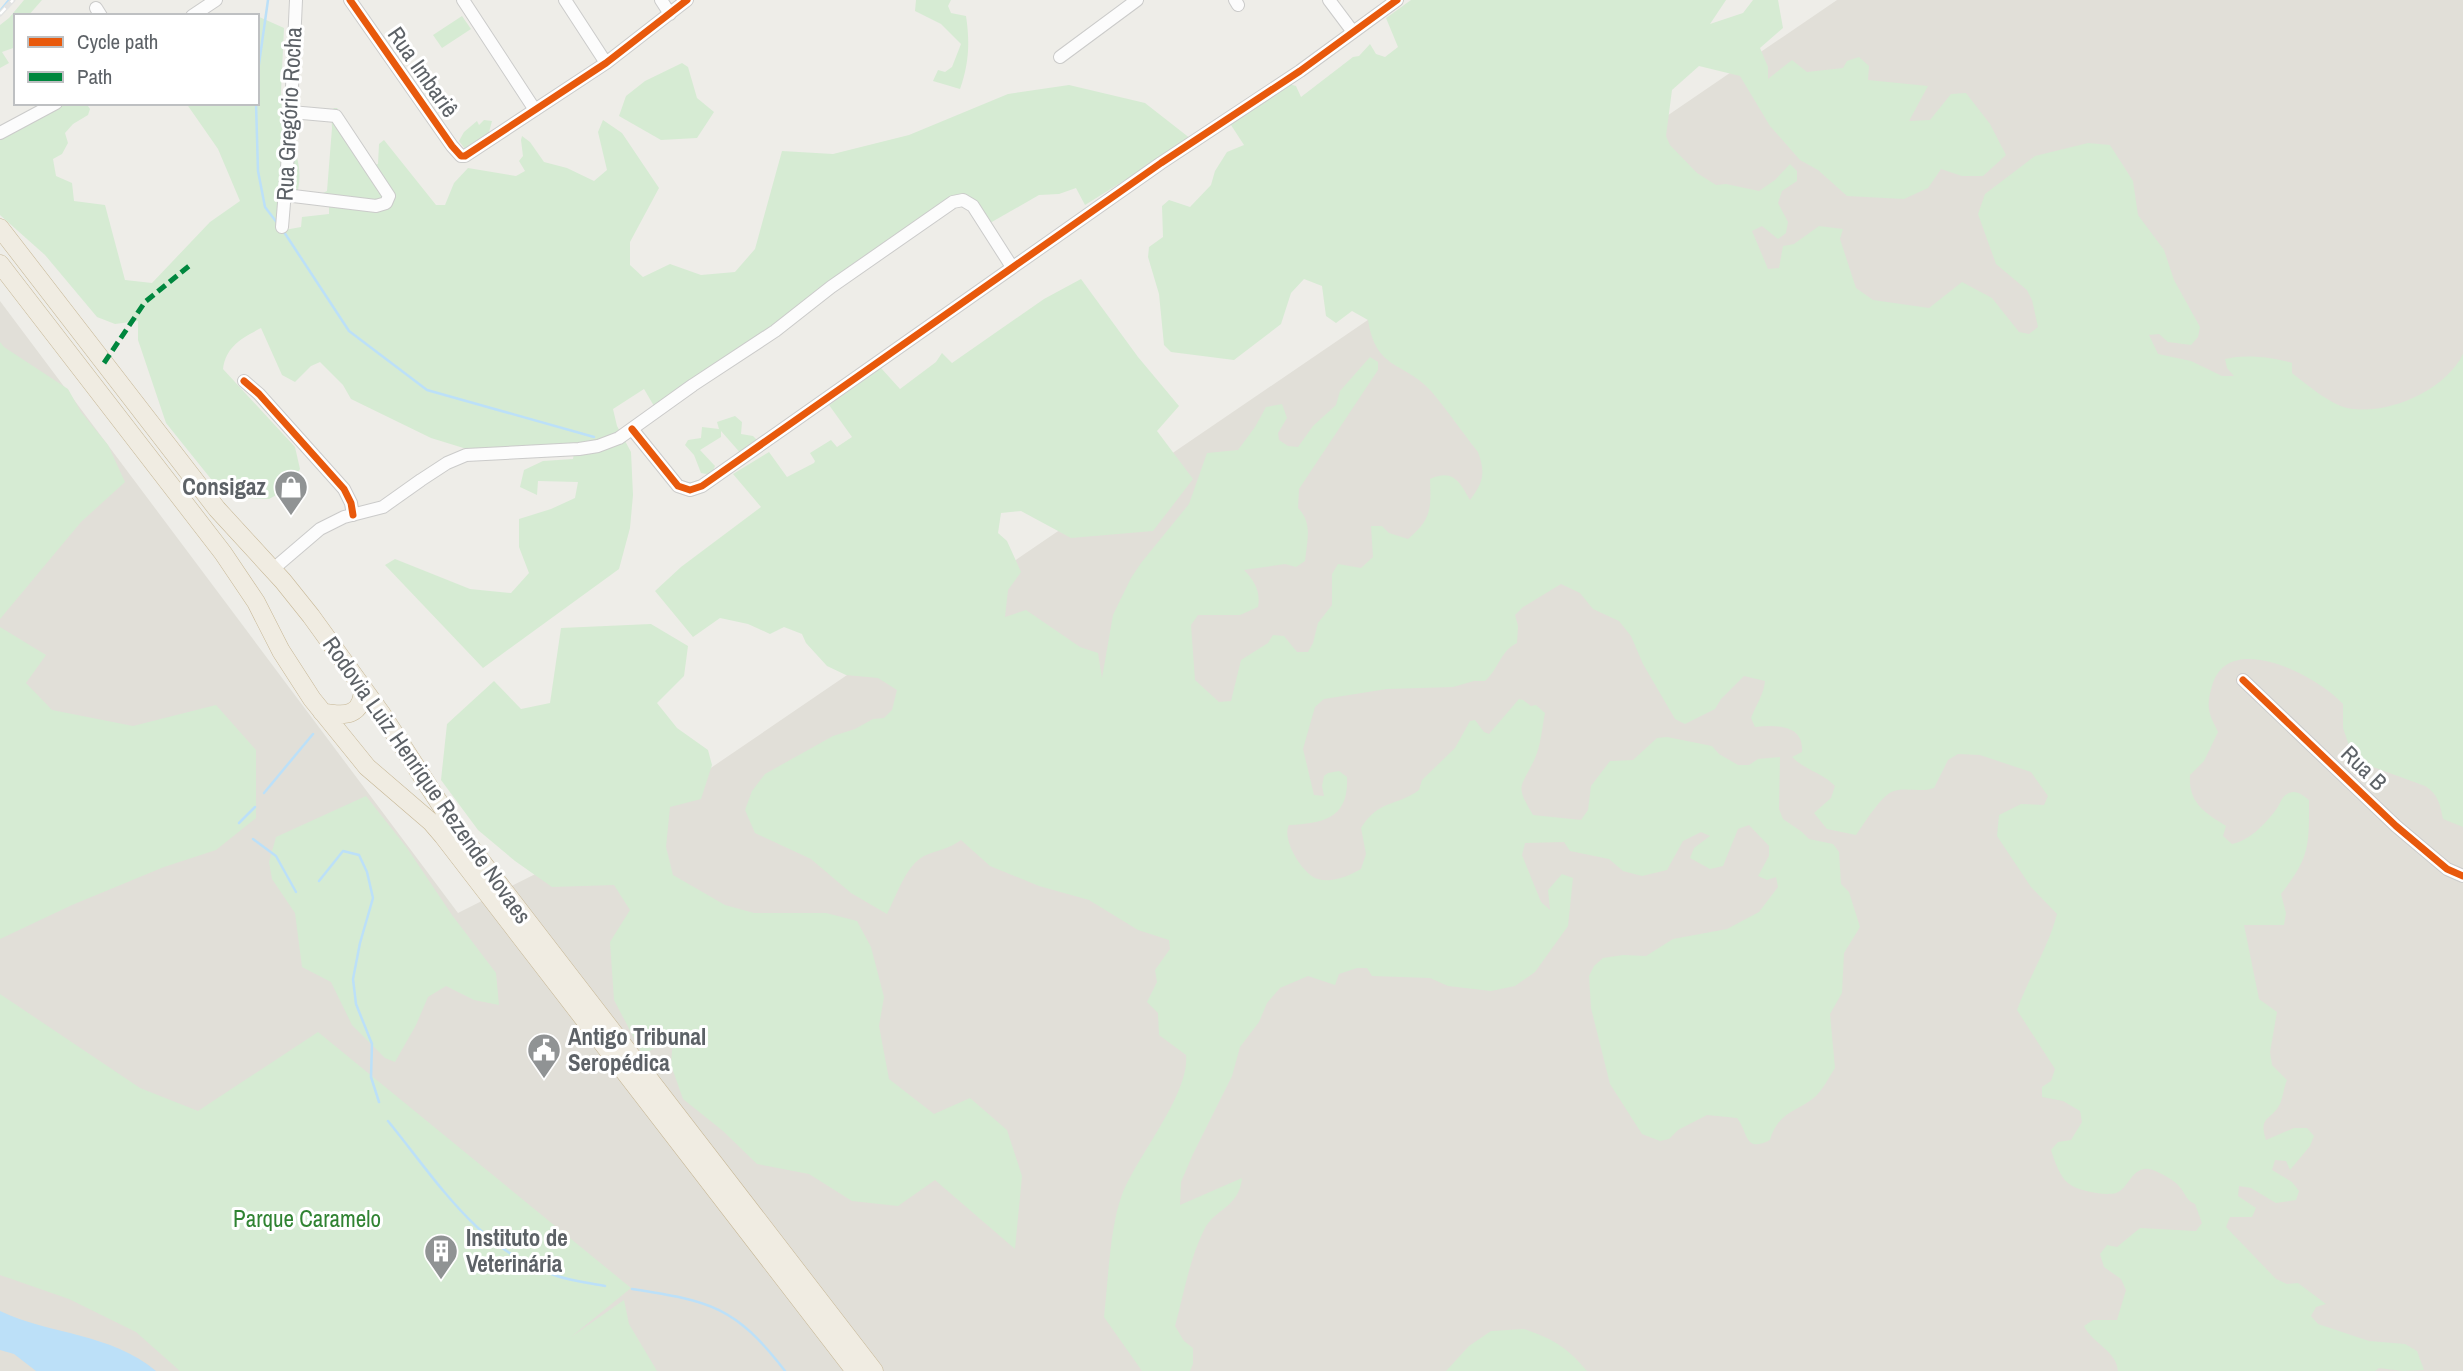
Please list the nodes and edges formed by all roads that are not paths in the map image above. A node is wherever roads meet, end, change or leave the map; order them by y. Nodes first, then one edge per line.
1 (216, 0) edge
2 (296, 0) edge
3 (350, 0) edge
4 (463, 0) edge
5 (565, 0) edge
6 (661, 0) edge
7 (687, 0) edge
8 (1137, 0) edge
9 (1329, 0) edge
10 (1397, 0) edge
11 (195, 14) edge
12 (670, 14) junction
13 (1353, 33) junction
14 (1060, 57) dead end
15 (606, 62) junction
16 (52, 105) edge
17 (536, 110) junction
18 (290, 112) junction
19 (0, 133) edge
20 (285, 195) junction
21 (282, 227) dead end
22 (0, 228) edge
23 (0, 264) edge
24 (1012, 267) junction
25 (244, 381) dead end
26 (632, 429) junction
27 (353, 515) junction
28 (272, 570) junction
29 (2243, 680) dead end
30 (363, 687) junction
31 (322, 712) junction
32 (2463, 876) edge
33 (855, 1371) edge
34 (874, 1371) edge

1 - 11 street
2 - 18 street, Rua Gregório Rocha
3 - 17 street, Rua Imbariê
4 - 17 street
5 - 15 street
6 - 12 street
7 - 12 street
8 - 14 street
9 - 13 street
10 - 13 street
12 - 15 street
13 - 24 street
15 - 17 street
16 - 19 street
18 - 20 street, Rua Gregório Rocha
18 - 20 street
20 - 21 street, Rua Gregório Rocha
22 - 28 highway, Rodovia Luiz Henrique Rezende Novaes
23 - 31 highway, Rodovia Luiz Henrique Rezende Novaes
24 - 26 street
24 - 26 street
25 - 27 street
26 - 27 street
27 - 28 street
28 - 30 highway, Rodovia Luiz Henrique Rezende Novaes
29 - 32 street, Rua B
30 - 31 highway
30 - 34 highway, Rodovia Luiz Henrique Rezende Novaes
31 - 33 highway, Rodovia Luiz Henrique Rezende Novaes

